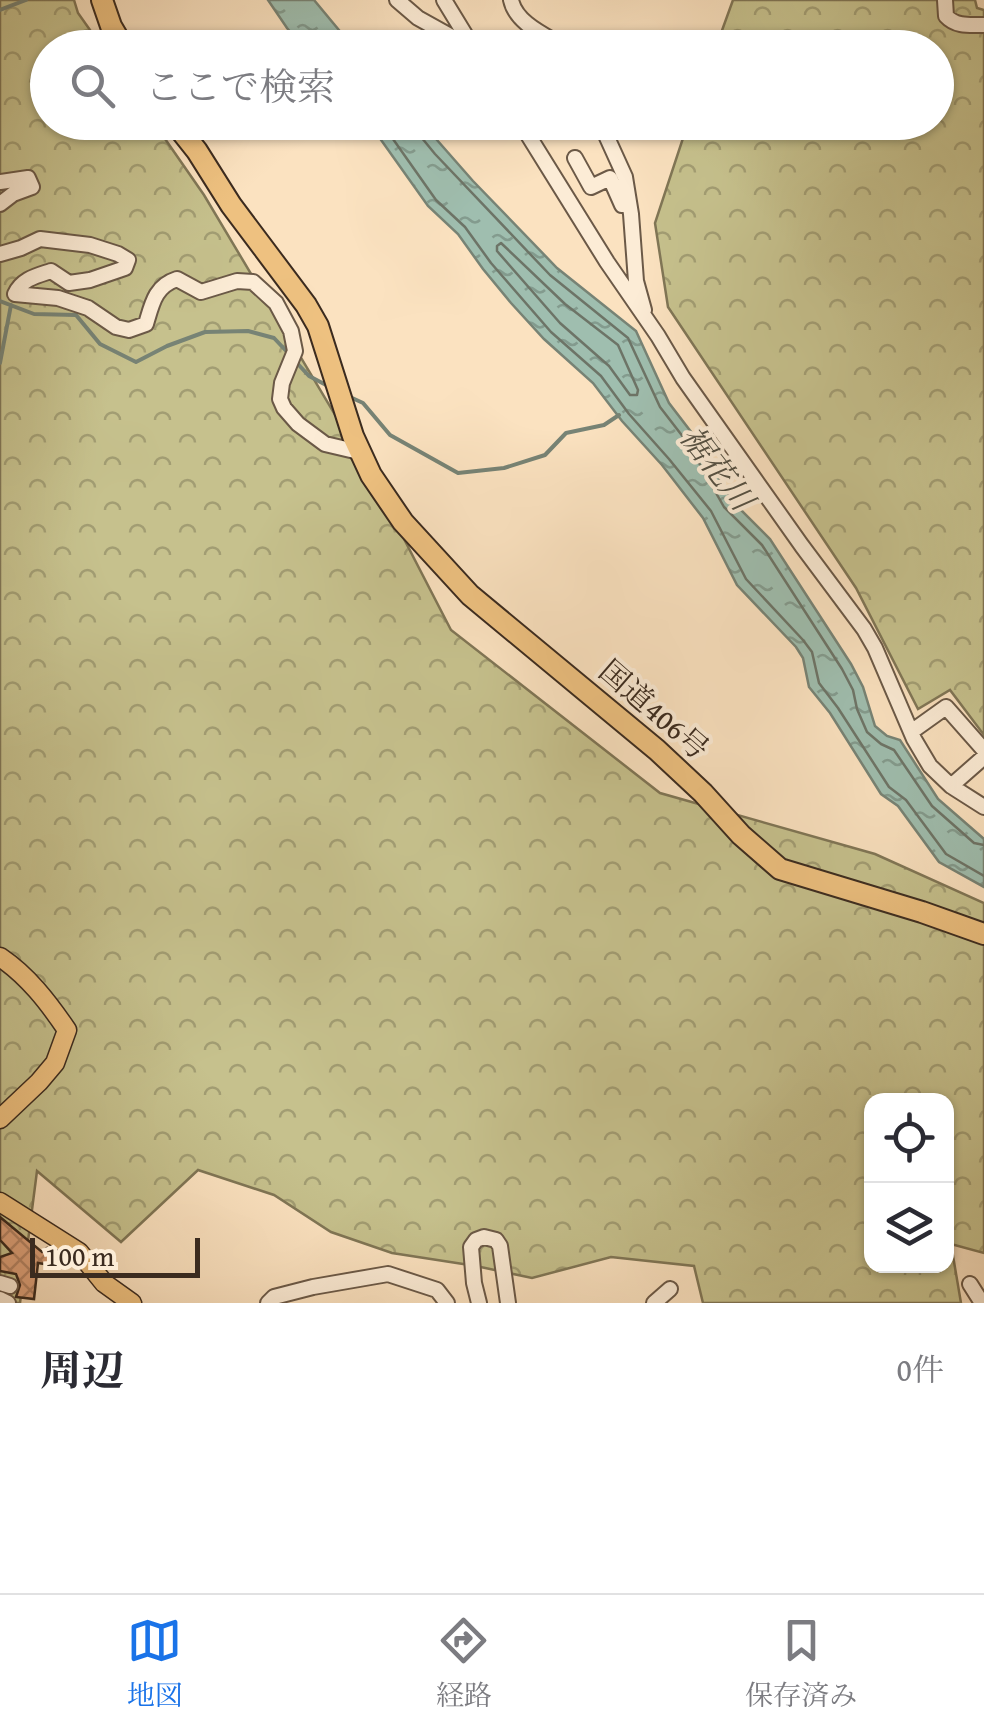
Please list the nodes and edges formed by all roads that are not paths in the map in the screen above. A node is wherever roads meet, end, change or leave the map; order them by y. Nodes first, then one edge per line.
1 (102, 0) edge
2 (397, 0) edge
3 (444, 0) edge
4 (510, 0) edge
5 (945, 0) edge
6 (984, 24) edge
7 (113, 30) edge
8 (440, 30) edge
9 (462, 30) edge
10 (537, 30) edge
11 (189, 140) edge
12 (531, 140) edge
13 (608, 140) edge
14 (575, 158) dead end
15 (0, 182) edge
16 (0, 204) edge
17 (630, 204) junction
18 (0, 254) edge
19 (647, 320) junction
20 (356, 444) junction
21 (911, 732) junction
22 (984, 754) edge
23 (951, 786) junction
24 (984, 807) edge
25 (984, 934) edge
26 (0, 957) edge
27 (0, 1118) edge
28 (0, 1202) edge
29 (970, 1284) dead end
30 (670, 1289) dead end
31 (0, 1299) edge
32 (8, 1303) edge
33 (132, 1303) edge
34 (268, 1303) edge
35 (447, 1303) edge
36 (479, 1303) edge
37 (508, 1303) edge
38 (654, 1303) edge
39 (982, 1303) edge

1 - 7 highway
2 - 8 street
3 - 9 street
4 - 10 street
5 - 6 street
11 - 20 highway, 国道406号
12 - 19 street
13 - 17 street
14 - 17 street
15 - 16 street
17 - 19 street
18 - 20 street
19 - 21 street
20 - 25 highway, 国道406号
21 - 22 street
21 - 23 street
22 - 23 street
23 - 24 street
26 - 27 main road
28 - 33 main road
29 - 39 street
30 - 38 street
31 - 32 street
34 - 35 street
36 - 37 street

